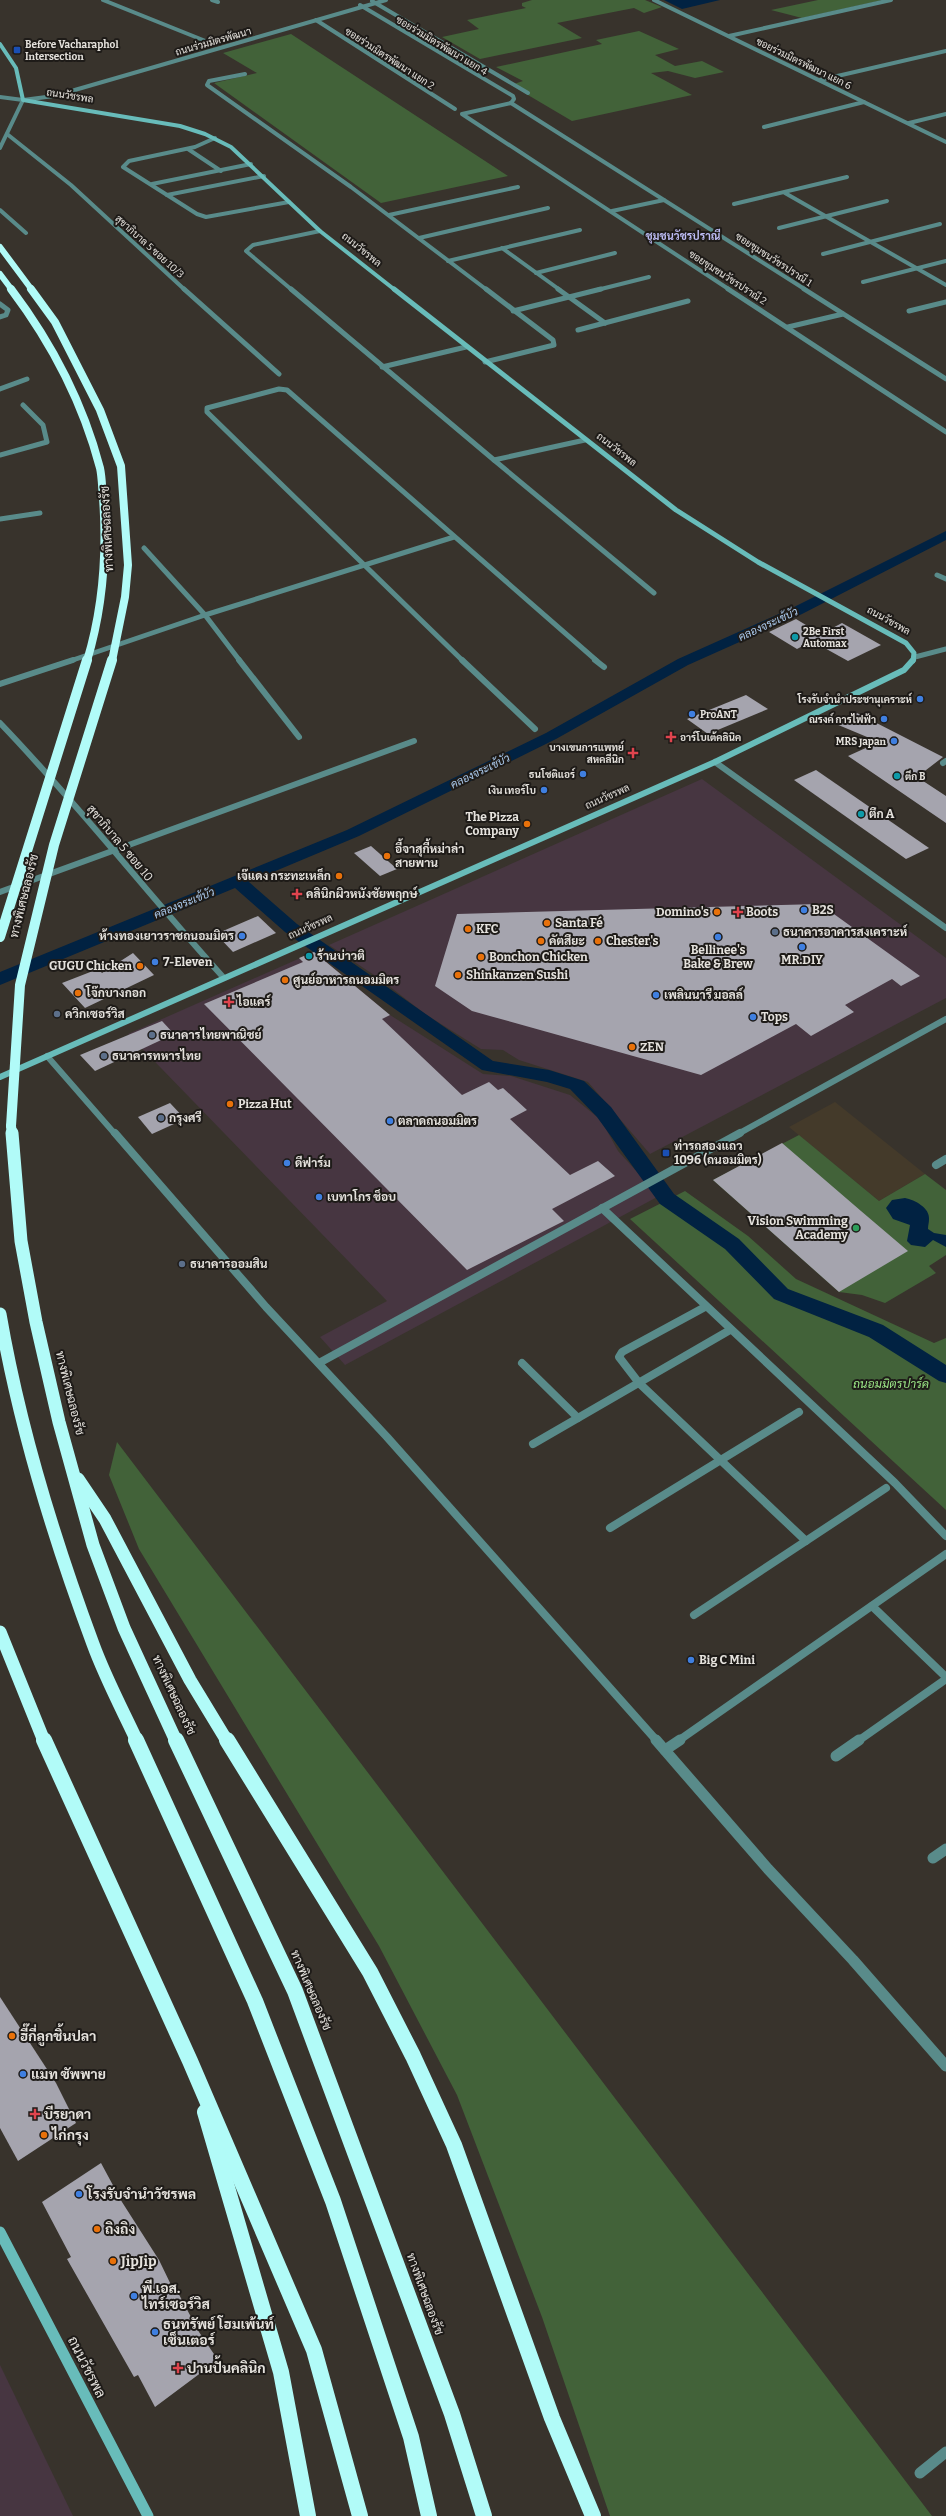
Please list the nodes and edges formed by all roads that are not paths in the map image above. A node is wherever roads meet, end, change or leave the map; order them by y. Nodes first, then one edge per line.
1 (103, 0) edge
2 (212, 0) edge
3 (369, 0) edge
4 (386, 0) edge
5 (654, 0) edge
6 (891, 0) edge
7 (218, 2) dead end
8 (375, 3) junction
9 (357, 4) junction
10 (363, 6) junction
11 (316, 20) junction
12 (729, 36) junction
13 (208, 42) dead end
14 (0, 44) edge
15 (946, 51) edge
16 (245, 74) dead end
17 (820, 80) junction
18 (528, 93) dead end
19 (45, 96) junction
20 (0, 97) edge
21 (23, 100) junction
22 (864, 102) junction
23 (512, 103) junction
24 (455, 109) dead end
25 (946, 114) edge
26 (909, 123) junction
27 (764, 127) dead end
28 (7, 134) junction
29 (215, 138) junction
30 (946, 142) edge
31 (0, 148) edge
32 (188, 149) junction
33 (251, 164) junction
34 (221, 171) junction
35 (264, 176) junction
36 (847, 177) dead end
37 (152, 184) junction
38 (518, 187) dead end
39 (785, 193) junction
40 (167, 195) junction
41 (664, 200) junction
42 (887, 201) dead end
43 (289, 202) junction
44 (734, 204) dead end
45 (548, 208) dead end
46 (0, 210) edge
47 (612, 212) junction
48 (389, 216) junction
49 (829, 217) junction
50 (940, 224) dead end
51 (778, 228) dead end
52 (580, 230) dead end
53 (320, 231) junction
54 (26, 233) dead end
55 (419, 238) junction
56 (872, 243) junction
57 (0, 248) edge
58 (502, 248) junction
59 (615, 253) dead end
60 (823, 254) dead end
61 (448, 261) junction
62 (946, 261) edge
63 (917, 269) junction
64 (536, 273) junction
65 (0, 274) edge
66 (648, 277) dead end
67 (863, 282) dead end
68 (946, 285) edge
69 (570, 297) junction
70 (688, 301) dead end
71 (946, 302) edge
72 (0, 304) edge
73 (513, 311) junction
74 (909, 311) dead end
75 (842, 314) junction
76 (0, 317) edge
77 (605, 323) junction
78 (788, 327) junction
79 (578, 330) dead end
80 (466, 347) junction
81 (485, 362) junction
82 (382, 367) junction
83 (279, 374) dead end
84 (27, 379) dead end
85 (946, 379) edge
86 (0, 388) edge
87 (23, 405) dead end
88 (946, 432) edge
89 (585, 440) junction
90 (0, 455) edge
91 (494, 460) junction
92 (40, 513) dead end
93 (0, 519) edge
94 (454, 537) junction
95 (144, 548) dead end
96 (362, 565) junction
97 (937, 575) dead end
98 (946, 579) edge
99 (654, 593) dead end
100 (205, 615) junction
101 (946, 649) edge
102 (915, 657) junction
103 (604, 667) dead end
104 (0, 684) edge
105 (0, 723) edge
106 (535, 729) dead end
107 (299, 737) dead end
108 (414, 741) dead end
109 (715, 762) junction
110 (112, 851) junction
111 (0, 892) edge
112 (946, 928) edge
113 (0, 937) edge
114 (223, 977) junction
115 (946, 1019) edge
116 (47, 1056) junction
117 (0, 1077) edge
118 (946, 1159) edge
119 (936, 1165) dead end
120 (602, 1208) junction
121 (705, 1306) junction
122 (0, 1314) edge
123 (730, 1330) junction
124 (319, 1363) junction
125 (522, 1363) dead end
126 (638, 1383) junction
127 (799, 1412) dead end
128 (578, 1418) junction
129 (533, 1444) dead end
130 (720, 1460) junction
131 (72, 1470) junction
132 (886, 1488) dead end
133 (610, 1528) dead end
134 (946, 1536) edge
135 (806, 1541) junction
136 (946, 1554) edge
137 (872, 1606) junction
138 (694, 1615) dead end
139 (0, 1632) edge
140 (946, 1678) edge
141 (665, 1750) junction
142 (836, 1756) dead end
143 (946, 1849) edge
144 (933, 1858) dead end
145 (190, 2061) junction
146 (946, 2066) edge
147 (0, 2232) edge
148 (946, 2452) edge
149 (920, 2473) dead end
150 (148, 2516) edge
151 (308, 2516) edge
152 (360, 2516) edge
153 (429, 2516) edge
154 (484, 2516) edge
155 (593, 2516) edge

1 - 13 street
2 - 7 street
3 - 8 street
3 - 9 street, ถนนร่วมมิตรพัฒนา
4 - 8 street, ถนนร่วมมิตรพัฒนา
5 - 12 street, ซอยร่วมมิตรพัฒนา แยก 6
6 - 12 street
8 - 10 street, ถนนร่วมมิตรพัฒนา
8 - 18 street
9 - 10 street, ซอยร่วมมิตรพัฒนา แยก 4
9 - 19 street, ถนนร่วมมิตรพัฒนา
10 - 11 street, ถนนร่วมมิตรพัฒนา
10 - 23 street, ซอยร่วมมิตรพัฒนา แยก 4
11 - 19 street, ถนนร่วมมิตรพัฒนา
11 - 24 street, ซอยร่วมมิตรพัฒนา แยก 2
12 - 17 street, ซอยร่วมมิตรพัฒนา แยก 6
14 - 21 main road
15 - 17 street
16 - 48 street
17 - 22 street, ซอยร่วมมิตรพัฒนา แยก 6
19 - 21 street, ถนนร่วมมิตรพัฒนา
20 - 21 street, ถนนวัชรพล
21 - 28 street
21 - 29 main road, ถนนวัชรพล
22 - 26 street, ซอยร่วมมิตรพัฒนา แยก 6
22 - 27 street
23 - 41 street, ซอยชุมชนวัชรปราณี 1
23 - 47 street, ซอยชุมชนวัชรปราณี 2
25 - 26 street
26 - 30 street, ซอยร่วมมิตรพัฒนา แยก 6
28 - 31 street
28 - 83 street, สุขาภิบาล 5 ซอย 10/3
29 - 32 street
29 - 33 main road, ถนนวัชรพล
32 - 34 street
32 - 37 street
33 - 34 street
33 - 35 main road, ถนนวัชรพล
34 - 37 street
35 - 40 street
35 - 43 main road, ถนนวัชรพล
36 - 39 street
37 - 40 street
38 - 48 street
39 - 44 street
39 - 49 street
40 - 43 street
41 - 47 street
41 - 75 street, ซอยชุมชนวัชรปราณี 1
42 - 49 street
43 - 53 main road, ถนนวัชรพล
45 - 55 street
46 - 54 street
47 - 78 street, ซอยชุมชนวัชรปราณี 2
48 - 55 street
49 - 51 street
49 - 56 street
50 - 56 street
52 - 58 street
53 - 80 main road, ถนนวัชรพล
53 - 82 street
55 - 61 street
56 - 60 street
56 - 63 street
57 - 131 highway, ทางพิเศษฉลองรัช, bridge
58 - 61 street
58 - 64 street
59 - 64 street
61 - 73 street
62 - 63 street
63 - 67 street
63 - 68 street
64 - 69 street
65 - 113 highway, ทางพิเศษฉลองรัช, bridge
66 - 69 street
69 - 73 street
69 - 77 street
70 - 77 street
71 - 74 street
72 - 76 street
73 - 81 street
75 - 78 street
75 - 85 street, ซอยชุมชนวัชรปราณี 1
77 - 79 street
78 - 88 street, ซอยชุมชนวัชรปราณี 2
80 - 81 main road, ถนนวัชรพล
80 - 82 street
81 - 89 main road, ถนนวัชรพล
82 - 91 street
84 - 86 street
87 - 90 street
89 - 91 street
89 - 102 main road, ถนนวัชรพล
91 - 99 street
92 - 93 street
94 - 96 street
94 - 96 street
94 - 103 street
95 - 100 street
96 - 100 street
96 - 106 street
97 - 98 street
100 - 104 street
100 - 107 street
101 - 102 street
102 - 109 main road, ถนนวัชรพล
105 - 110 street, สุขาภิบาล 5 ซอย 10
108 - 110 street
109 - 112 street
109 - 114 main road, ถนนวัชรพล
110 - 111 street
110 - 114 street, สุขาภิบาล 5 ซอย 10
114 - 116 main road, ถนนวัชรพล
115 - 120 street
116 - 117 main road, ถนนวัชรพล
116 - 124 street
118 - 119 street
120 - 121 street
120 - 124 street
121 - 123 street
121 - 126 street
122 - 153 highway
123 - 126 street
123 - 134 street
124 - 141 street
125 - 128 street
126 - 128 street
126 - 130 street
127 - 130 street
128 - 129 street
130 - 133 street
130 - 135 street
131 - 154 highway, ทางพิเศษฉลองรัช
131 - 155 highway
132 - 135 street
135 - 138 street
136 - 137 street
137 - 140 street
137 - 141 street
139 - 145 highway
140 - 142 street
141 - 146 street
143 - 144 street
145 - 151 highway
145 - 152 highway
147 - 150 main road, ถนนวัชรพล
148 - 149 street

